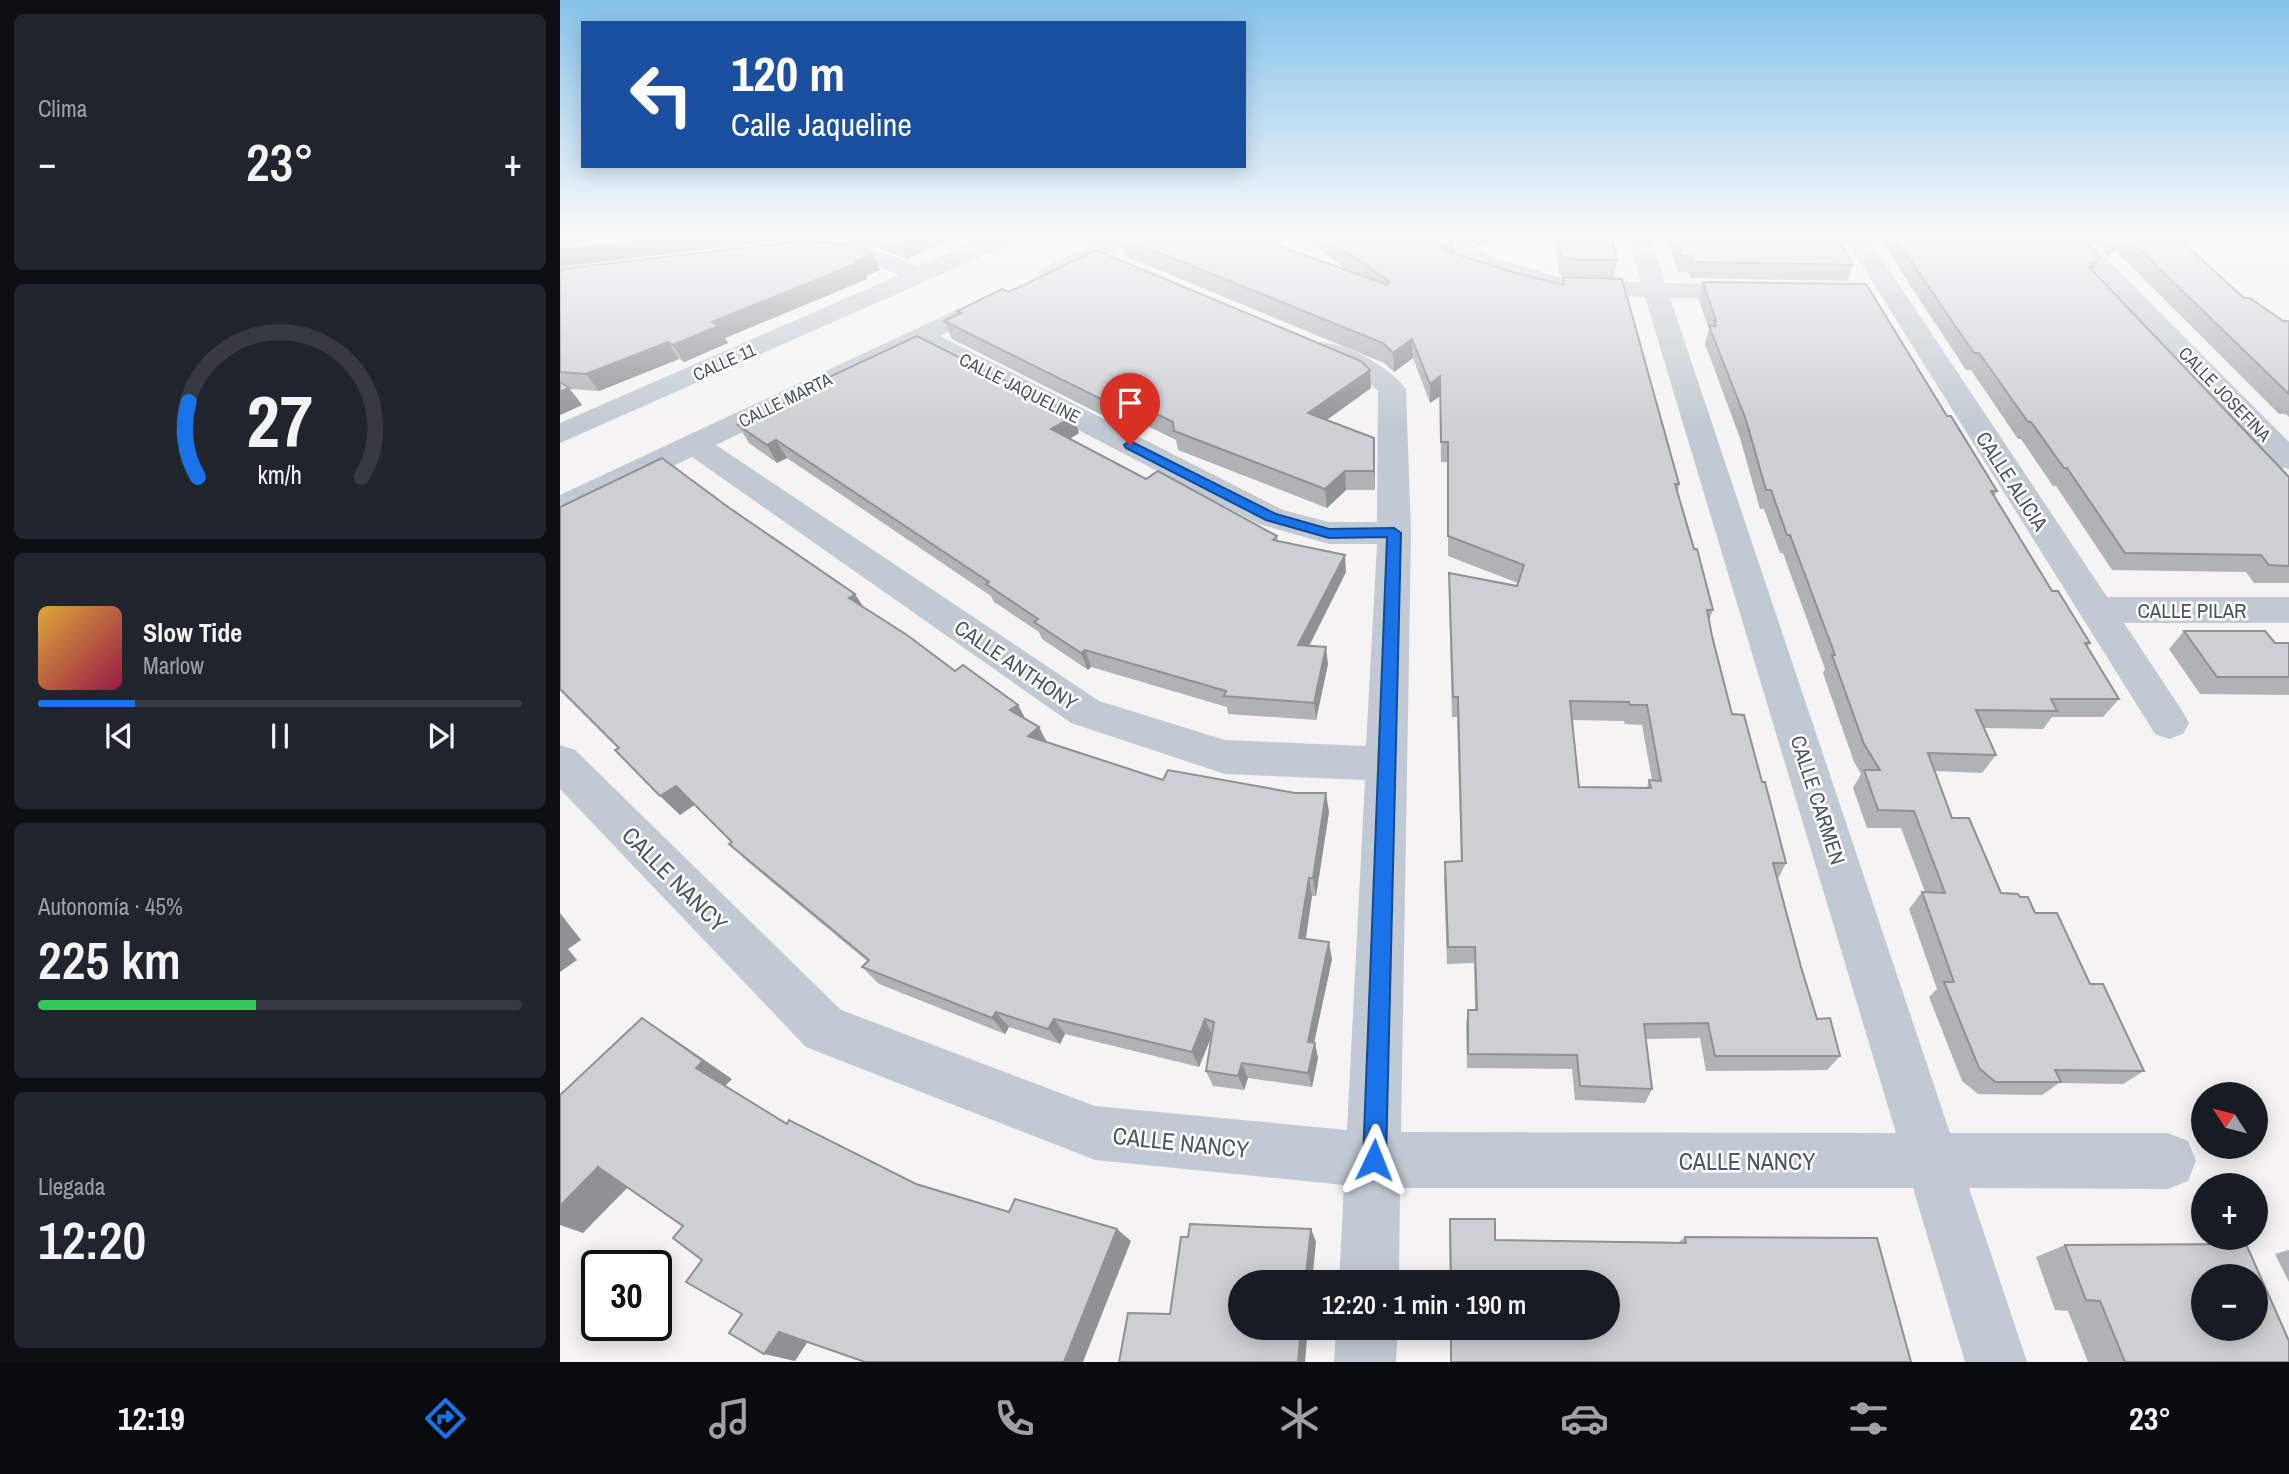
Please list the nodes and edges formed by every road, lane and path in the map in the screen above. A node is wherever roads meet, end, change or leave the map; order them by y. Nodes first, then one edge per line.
1 (859, 302) edge
2 (992, 302) edge
3 (1660, 302) edge
4 (1884, 302) edge
5 (2135, 302) edge
6 (1284, 333) edge
7 (919, 336) junction
8 (560, 434) edge
9 (694, 444) junction
10 (2289, 460) edge
11 (560, 508) edge
12 (1394, 533) junction
13 (2096, 610) junction
14 (2289, 610) edge
15 (2169, 723) dead end
16 (560, 762) edge
17 (1385, 764) junction
18 (1374, 1160) junction
19 (1932, 1161) junction
20 (2168, 1161) dead end
21 (1370, 1270) edge
22 (1367, 1340) edge
23 (1366, 1362) edge
24 (1996, 1362) edge

1 - 8 street, CALLE 11
2 - 7 street, CALLE MARTA
3 - 19 street, CALLE CARMEN
4 - 13 street, CALLE ALICIA
5 - 10 street, CALLE JOSEFINA
6 - 12 street
7 - 9 street, CALLE MARTA
7 - 12 street, CALLE JAQUELINE
9 - 11 street, CALLE MARTA
9 - 17 street, CALLE ANTHONY
12 - 17 street
13 - 14 street, CALLE PILAR
13 - 15 street, CALLE ALICIA
16 - 18 street, CALLE NANCY
17 - 18 street
18 - 19 street, CALLE NANCY
18 - 21 street
19 - 20 street, CALLE NANCY
19 - 24 street, CALLE CARMEN
22 - 23 street

